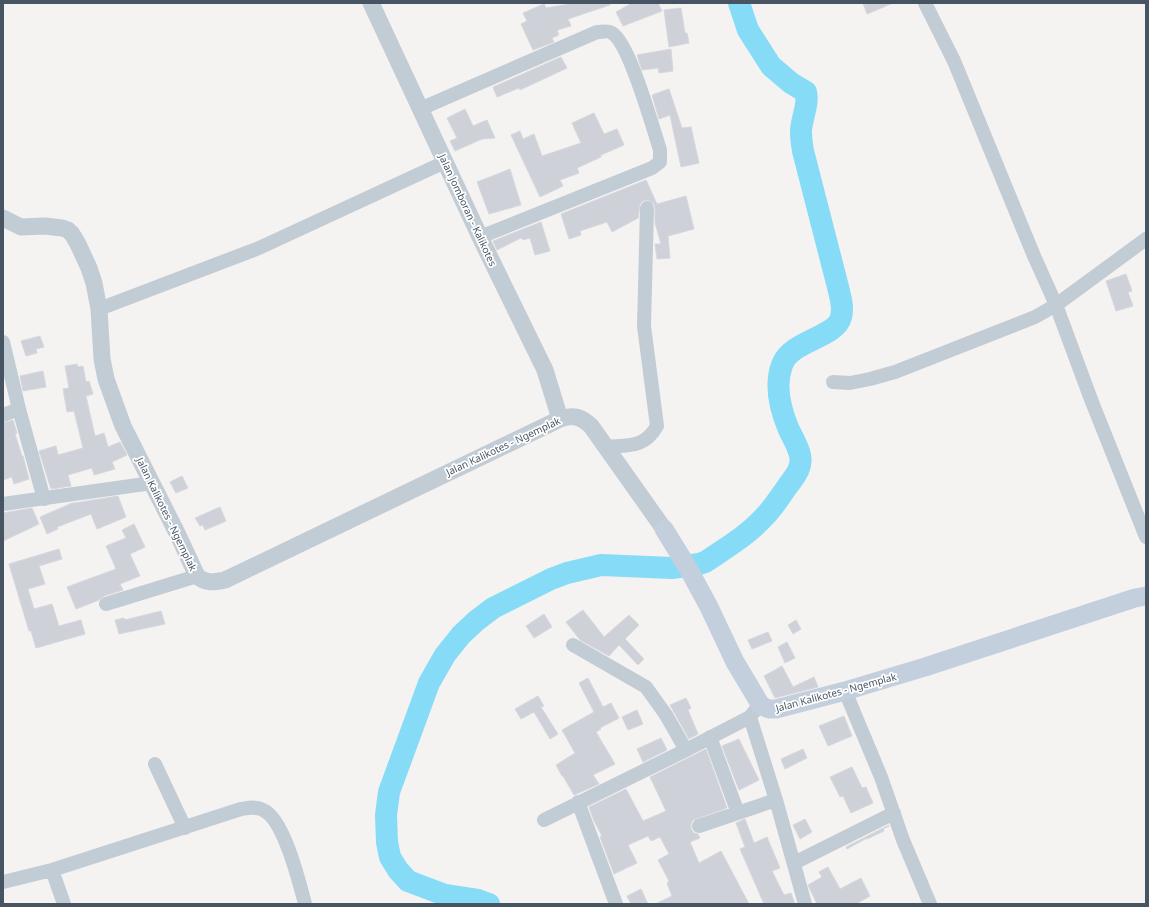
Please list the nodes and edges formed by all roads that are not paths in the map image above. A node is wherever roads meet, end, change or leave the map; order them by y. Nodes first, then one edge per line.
1 (371, 3) edge
2 (925, 3) edge
3 (420, 109) junction
4 (445, 162) junction
5 (647, 208) dead end
6 (3, 218) edge
7 (480, 236) junction
8 (1146, 239) edge
9 (1056, 305) junction
10 (99, 309) junction
11 (3, 342) edge
12 (832, 382) dead end
13 (19, 409) junction
14 (3, 415) edge
15 (560, 419) junction
16 (606, 447) junction
17 (152, 483) junction
18 (44, 499) junction
19 (3, 504) edge
20 (664, 529) joint
21 (1146, 537) edge
22 (197, 576) junction
23 (1146, 596) edge
24 (106, 604) dead end
25 (573, 645) dead end
26 (845, 691) junction
27 (755, 710) junction
28 (710, 737) junction
29 (686, 750) junction
30 (155, 764) dead end
31 (776, 800) junction
32 (578, 802) junction
33 (738, 813) junction
34 (894, 813) junction
35 (544, 820) dead end
36 (699, 826) dead end
37 (185, 828) junction
38 (794, 863) junction
39 (52, 870) junction
40 (3, 882) edge
41 (64, 904) edge
42 (305, 904) edge
43 (616, 904) edge
44 (805, 904) edge
45 (930, 904) edge

1 - 3 street, Jalan Jomboran - Kalikotes
2 - 9 street
3 - 4 street, Jalan Jomboran - Kalikotes
3 - 7 street
4 - 7 street, Jalan Jomboran - Kalikotes
4 - 10 street
5 - 16 street
6 - 10 street, Jalan Kalikotes - Ngemplak
7 - 15 street, Jalan Jomboran - Kalikotes
8 - 9 street
9 - 12 street
9 - 21 street
10 - 17 street, Jalan Kalikotes - Ngemplak
11 - 13 street
13 - 14 street
13 - 18 street
15 - 16 street, Jalan Kalikotes - Ngemplak
15 - 22 street, Jalan Kalikotes - Ngemplak
16 - 20 street, Jalan Kalikotes - Ngemplak
17 - 18 street
17 - 22 street, Jalan Kalikotes - Ngemplak
18 - 19 street
20 - 27 main road, Jalan Kalikotes - Ngemplak
22 - 24 street
23 - 26 main road, Jalan Kalikotes - Ngemplak
25 - 29 street
26 - 27 main road, Jalan Kalikotes - Ngemplak
26 - 34 street
27 - 28 street
27 - 31 street
28 - 29 street
28 - 33 street
29 - 32 street
30 - 37 street
31 - 33 street
31 - 38 street
32 - 35 street
32 - 43 street
33 - 36 street
34 - 38 street
34 - 45 street
37 - 39 street
37 - 42 street
38 - 44 street
39 - 40 street
39 - 41 street

